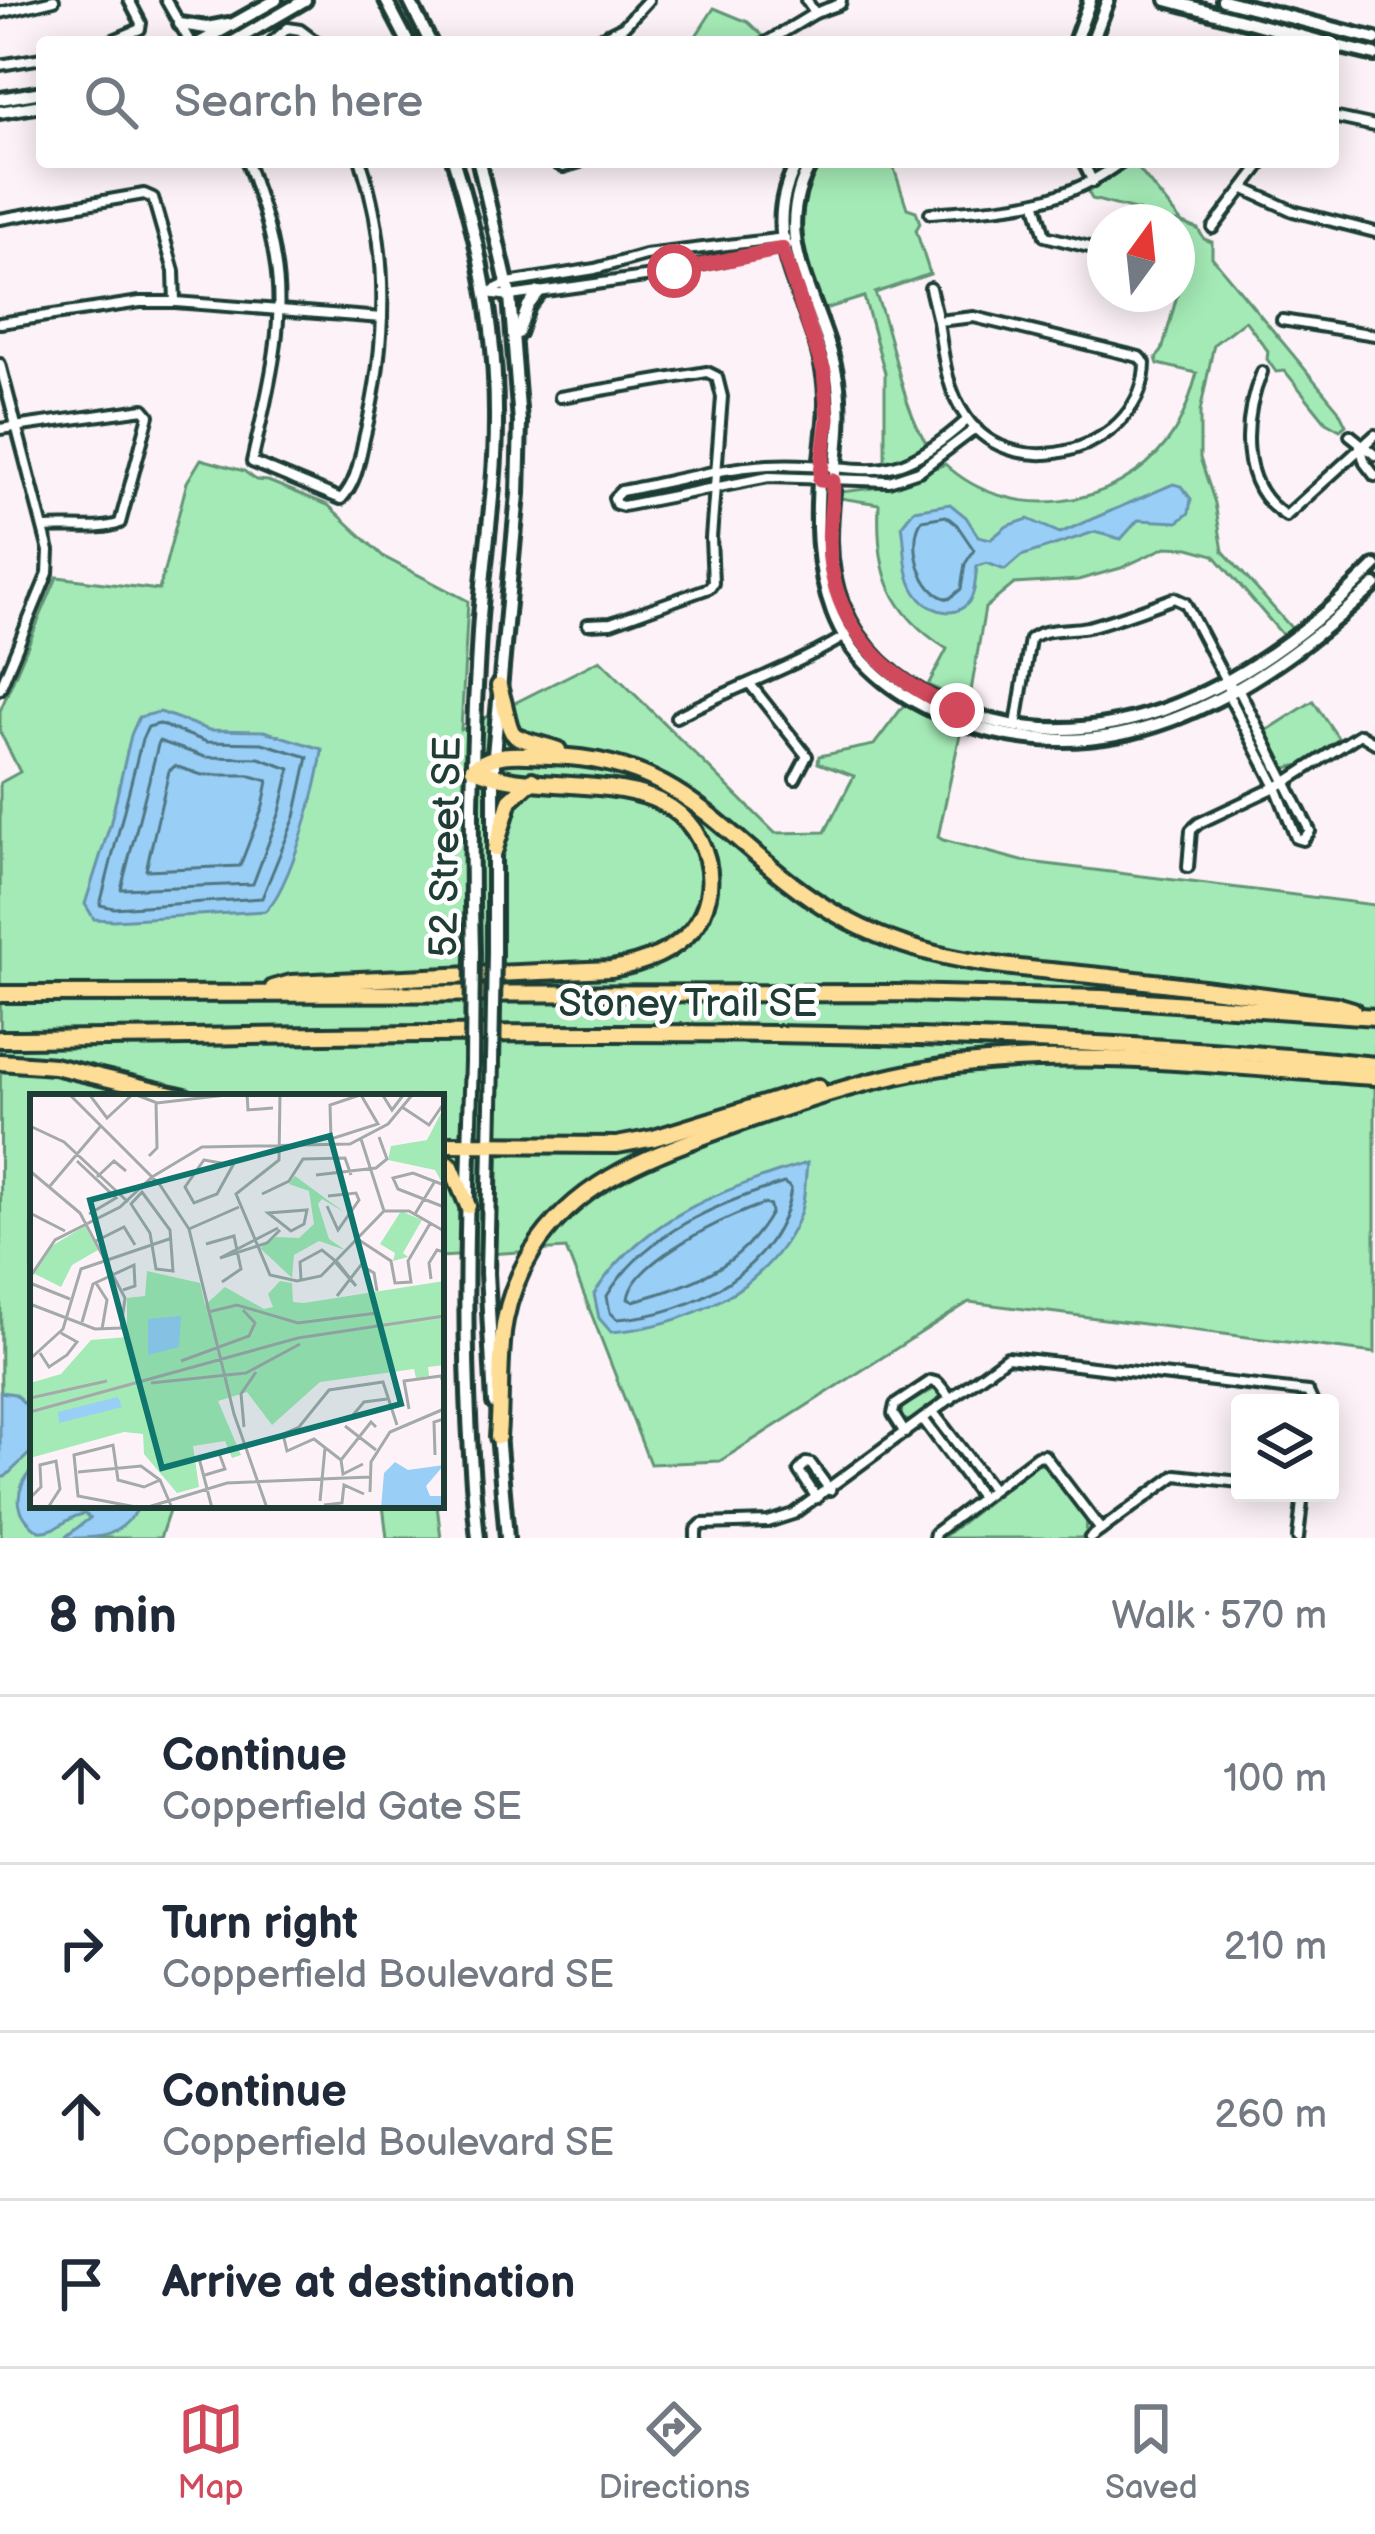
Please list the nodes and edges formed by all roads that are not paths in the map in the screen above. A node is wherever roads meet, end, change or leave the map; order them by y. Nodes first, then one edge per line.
1 (54, 0) edge
2 (129, 0) edge
3 (166, 0) edge
4 (275, 0) edge
5 (305, 0) edge
6 (386, 0) edge
7 (412, 0) edge
8 (648, 0) edge
9 (806, 0) edge
10 (841, 0) edge
11 (1108, 0) edge
12 (1167, 0) edge
13 (1223, 0) edge
14 (1087, 3) edge
15 (14, 4) edge
16 (0, 13) edge
17 (814, 13) junction
18 (237, 22) junction
19 (180, 24) junction
20 (123, 36) edge
21 (187, 36) edge
22 (212, 36) edge
23 (243, 36) edge
24 (279, 36) edge
25 (308, 36) edge
26 (404, 36) edge
27 (427, 36) edge
28 (604, 36) edge
29 (777, 36) edge
30 (1077, 36) edge
31 (1094, 36) edge
32 (1301, 36) edge
33 (1375, 39) edge
34 (1339, 46) edge
35 (1375, 55) edge
36 (36, 59) edge
37 (0, 65) edge
38 (36, 93) edge
39 (0, 99) edge
40 (36, 106) edge
41 (0, 112) edge
42 (1339, 118) edge
43 (1375, 126) edge
44 (249, 168) edge
45 (362, 168) edge
46 (456, 168) edge
47 (480, 168) edge
48 (795, 168) edge
49 (809, 168) edge
50 (1085, 168) edge
51 (1113, 168) edge
52 (1259, 168) edge
53 (1093, 182) junction
54 (1245, 189) junction
55 (1036, 204) junction
56 (931, 213) dead end
57 (0, 219) edge
58 (1213, 228) dead end
59 (1375, 232) edge
60 (785, 242) junction
61 (1087, 246) edge
62 (930, 288) dead end
63 (509, 290) junction
64 (539, 292) junction
65 (487, 293) junction
66 (175, 302) junction
67 (277, 312) junction
68 (382, 318) junction
69 (1282, 320) dead end
70 (938, 321) junction
71 (0, 323) edge
72 (1375, 335) edge
73 (516, 343) junction
74 (0, 364) edge
75 (1262, 372) dead end
76 (560, 398) dead end
77 (967, 420) junction
78 (16, 427) junction
79 (976, 428) junction
80 (0, 429) edge
81 (1350, 435) dead end
82 (1375, 435) edge
83 (1360, 446) junction
84 (1375, 455) edge
85 (716, 473) junction
86 (827, 474) junction
87 (1375, 476) edge
88 (714, 487) junction
89 (46, 528) junction
90 (1375, 566) edge
91 (1371, 585) edge
92 (588, 624) dead end
93 (850, 633) junction
94 (750, 684) junction
95 (499, 686) junction
96 (0, 689) edge
97 (1232, 690) junction
98 (676, 717) dead end
99 (1016, 725) junction
100 (1127, 728) junction
101 (1375, 743) edge
102 (494, 754) junction
103 (574, 756) junction
104 (473, 768) junction
105 (494, 778) junction
106 (795, 778) dead end
107 (532, 780) junction
108 (1286, 782) junction
109 (1276, 787) junction
110 (495, 849) junction
111 (1188, 867) dead end
112 (257, 993) junction
113 (0, 994) edge
114 (1375, 1017) edge
115 (0, 1039) edge
116 (0, 1062) edge
117 (1375, 1065) edge
118 (934, 1069) junction
119 (1375, 1077) edge
120 (172, 1094) edge
121 (444, 1144) edge
122 (469, 1145) junction
123 (489, 1145) junction
124 (444, 1162) edge
125 (468, 1205) junction
126 (1126, 1370) junction
127 (1122, 1386) dead end
128 (1309, 1394) edge
129 (951, 1399) junction
130 (933, 1412) junction
131 (923, 1419) junction
132 (905, 1433) junction
133 (498, 1437) junction
134 (1231, 1481) edge
135 (992, 1489) junction
136 (830, 1490) junction
137 (982, 1497) junction
138 (817, 1498) junction
139 (1302, 1502) edge
140 (1100, 1530) junction
141 (478, 1538) edge
142 (507, 1538) edge
143 (696, 1538) edge
144 (934, 1538) edge
145 (1090, 1538) edge
146 (1298, 1538) edge

1 - 15 street
2 - 20 street
3 - 19 street
4 - 18 main road
5 - 23 main road
6 - 26 main road
7 - 27 main road
8 - 28 street
9 - 17 street
10 - 17 street
11 - 31 main road
12 - 32 main road
13 - 33 main road
14 - 30 main road
15 - 16 street
17 - 29 street
18 - 19 main road
18 - 22 main road
19 - 21 street
24 - 25 street
34 - 35 main road
36 - 37 street
38 - 39 main road
40 - 41 main road
42 - 43 street
44 - 67 street
45 - 68 street
46 - 65 main road, 52 Street SE
47 - 63 main road, 52 Street SE
48 - 60 main road
49 - 60 main road
50 - 53 street
51 - 53 street
52 - 54 street
53 - 55 street
54 - 58 street
54 - 59 street
55 - 56 street
55 - 61 street
57 - 66 street
60 - 63 street
60 - 64 street
60 - 86 main road
62 - 70 street
63 - 64 street
63 - 65 street
63 - 73 main road, 52 Street SE
64 - 73 main road
65 - 104 main road, 52 Street SE
66 - 67 street
66 - 71 street
67 - 68 street
67 - 68 street
69 - 72 street
70 - 77 street
70 - 79 street
73 - 95 main road, 52 Street SE
74 - 78 street
75 - 83 street
76 - 85 street
77 - 79 street
77 - 86 street
78 - 80 street
78 - 89 street
78 - 89 street
79 - 86 street
81 - 83 street
82 - 83 street
83 - 84 street
83 - 87 street
85 - 86 street
85 - 88 street
85 - 88 street
86 - 88 street
86 - 93 main road
88 - 92 street
89 - 96 street
90 - 91 main road
91 - 97 main road
93 - 94 street
93 - 99 main road
93 - 100 main road
94 - 98 street
94 - 106 street
95 - 102 main road, 52 Street SE
95 - 103 highway
97 - 99 street
97 - 100 main road
97 - 108 street
97 - 109 street
99 - 100 main road
101 - 108 street
102 - 103 highway
102 - 104 highway
102 - 105 main road, 52 Street SE
103 - 114 highway
104 - 105 highway
104 - 122 main road, 52 Street SE, bridge
105 - 107 highway
105 - 110 main road, 52 Street SE
107 - 110 highway
107 - 112 highway
108 - 109 street
108 - 109 street
109 - 111 street
110 - 123 main road, 52 Street SE, bridge
112 - 113 highway, Stoney Trail SE
112 - 114 highway, Stoney Trail SE
115 - 117 highway, Stoney Trail SE
116 - 120 highway
118 - 119 highway
118 - 123 highway
118 - 133 highway
121 - 122 highway
122 - 123 highway
122 - 125 main road, 52 Street SE
123 - 133 main road, 52 Street SE
124 - 125 highway
125 - 141 main road, 52 Street SE
126 - 127 street
126 - 128 street
126 - 129 street
129 - 130 street
129 - 132 street
130 - 131 street
130 - 135 street
131 - 132 street
131 - 137 street
132 - 136 street
133 - 142 main road, 52 Street SE
134 - 140 street
135 - 137 street
135 - 140 street
136 - 138 street
136 - 138 street
137 - 144 street
138 - 143 street
139 - 146 street
140 - 145 street

